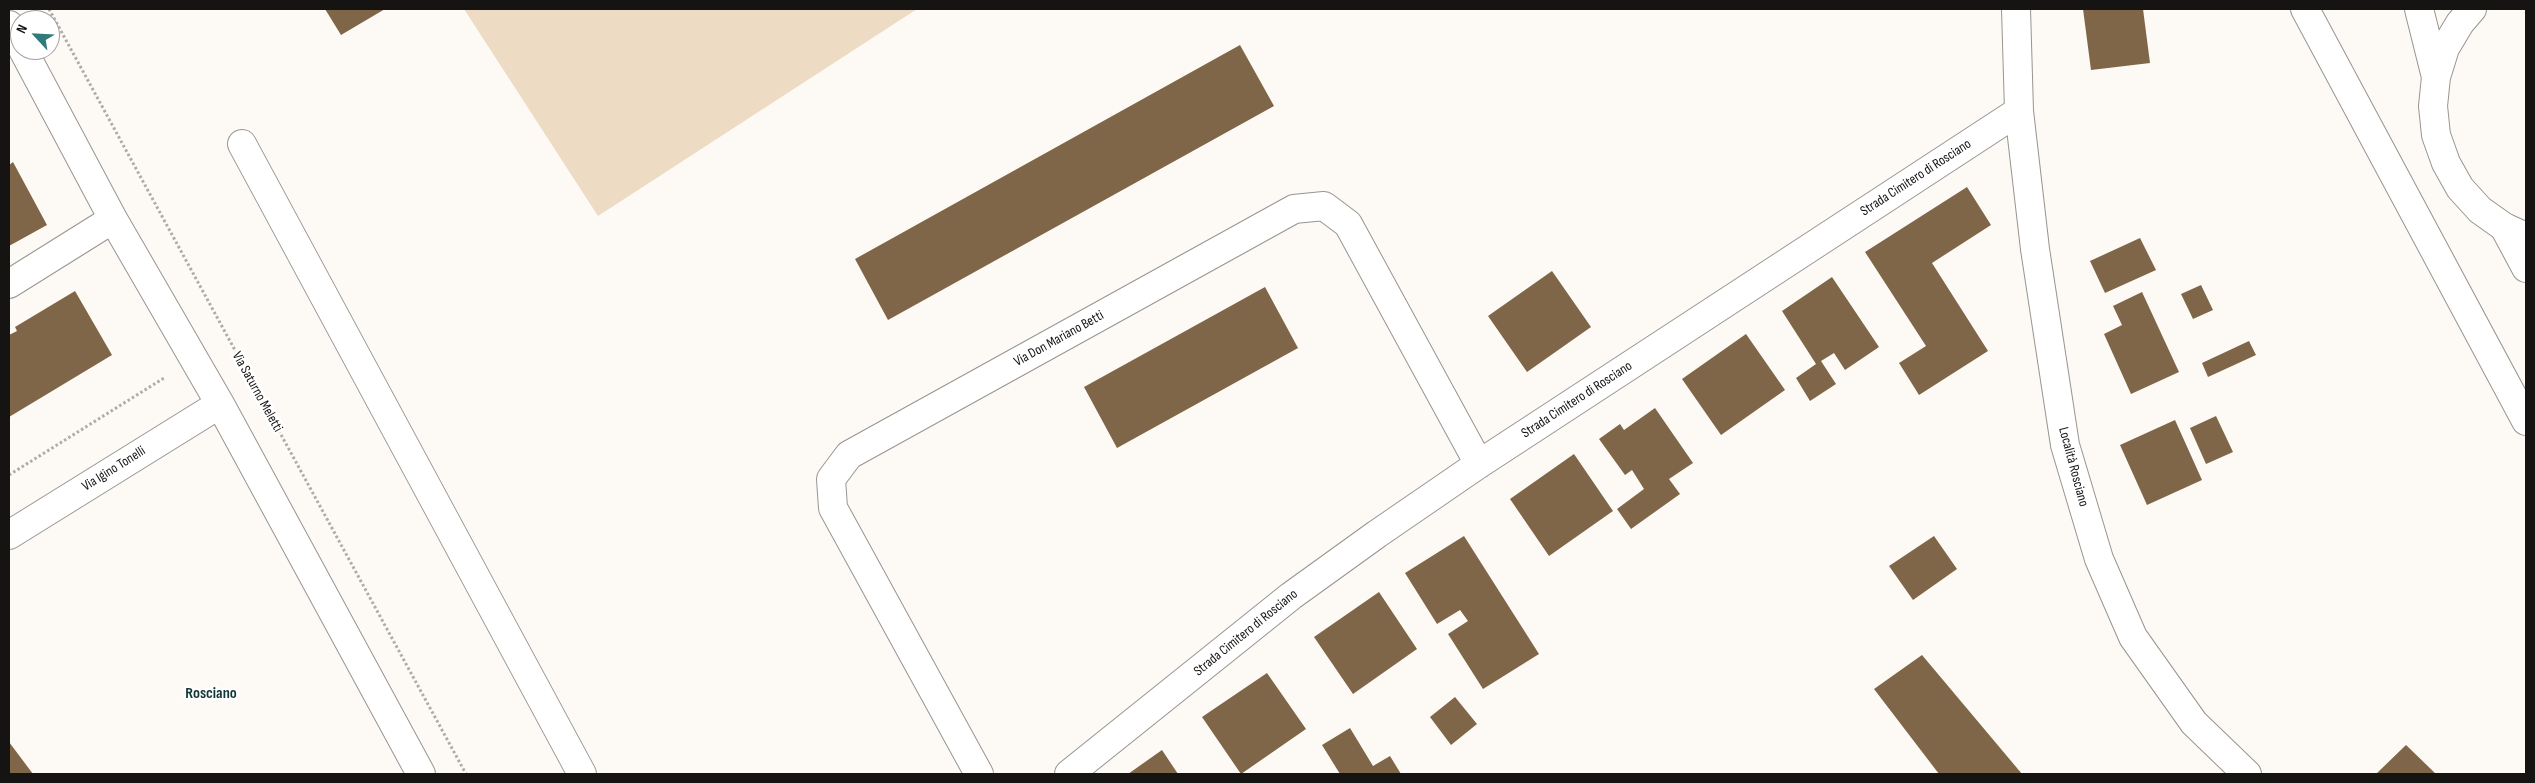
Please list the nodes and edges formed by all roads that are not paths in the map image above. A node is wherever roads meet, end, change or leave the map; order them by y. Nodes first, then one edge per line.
1 (2016, 9) edge
2 (2304, 9) edge
3 (2419, 9) edge
4 (2472, 9) edge
5 (28, 60) edge
6 (2436, 76) junction
7 (2019, 111) junction
8 (242, 144) dead end
9 (113, 219) junction
10 (2515, 232) edge
11 (2526, 268) edge
12 (9, 284) edge
13 (220, 404) junction
14 (2526, 421) edge
15 (1479, 464) junction
16 (9, 535) edge
17 (421, 774) edge
18 (582, 774) edge
19 (979, 774) edge
20 (1070, 774) edge
21 (2247, 774) edge

1 - 7 street
2 - 14 street
3 - 6 street
4 - 6 street
5 - 9 street
6 - 10 street
7 - 15 street, Strada Cimitero di Rosciano
7 - 21 street, Località Rosciano
8 - 18 street
9 - 12 street
9 - 13 street
10 - 11 street
13 - 16 street, Via Igino Tonelli
13 - 17 street
15 - 19 street, Via Don Mariano Betti
15 - 20 street, Strada Cimitero di Rosciano

